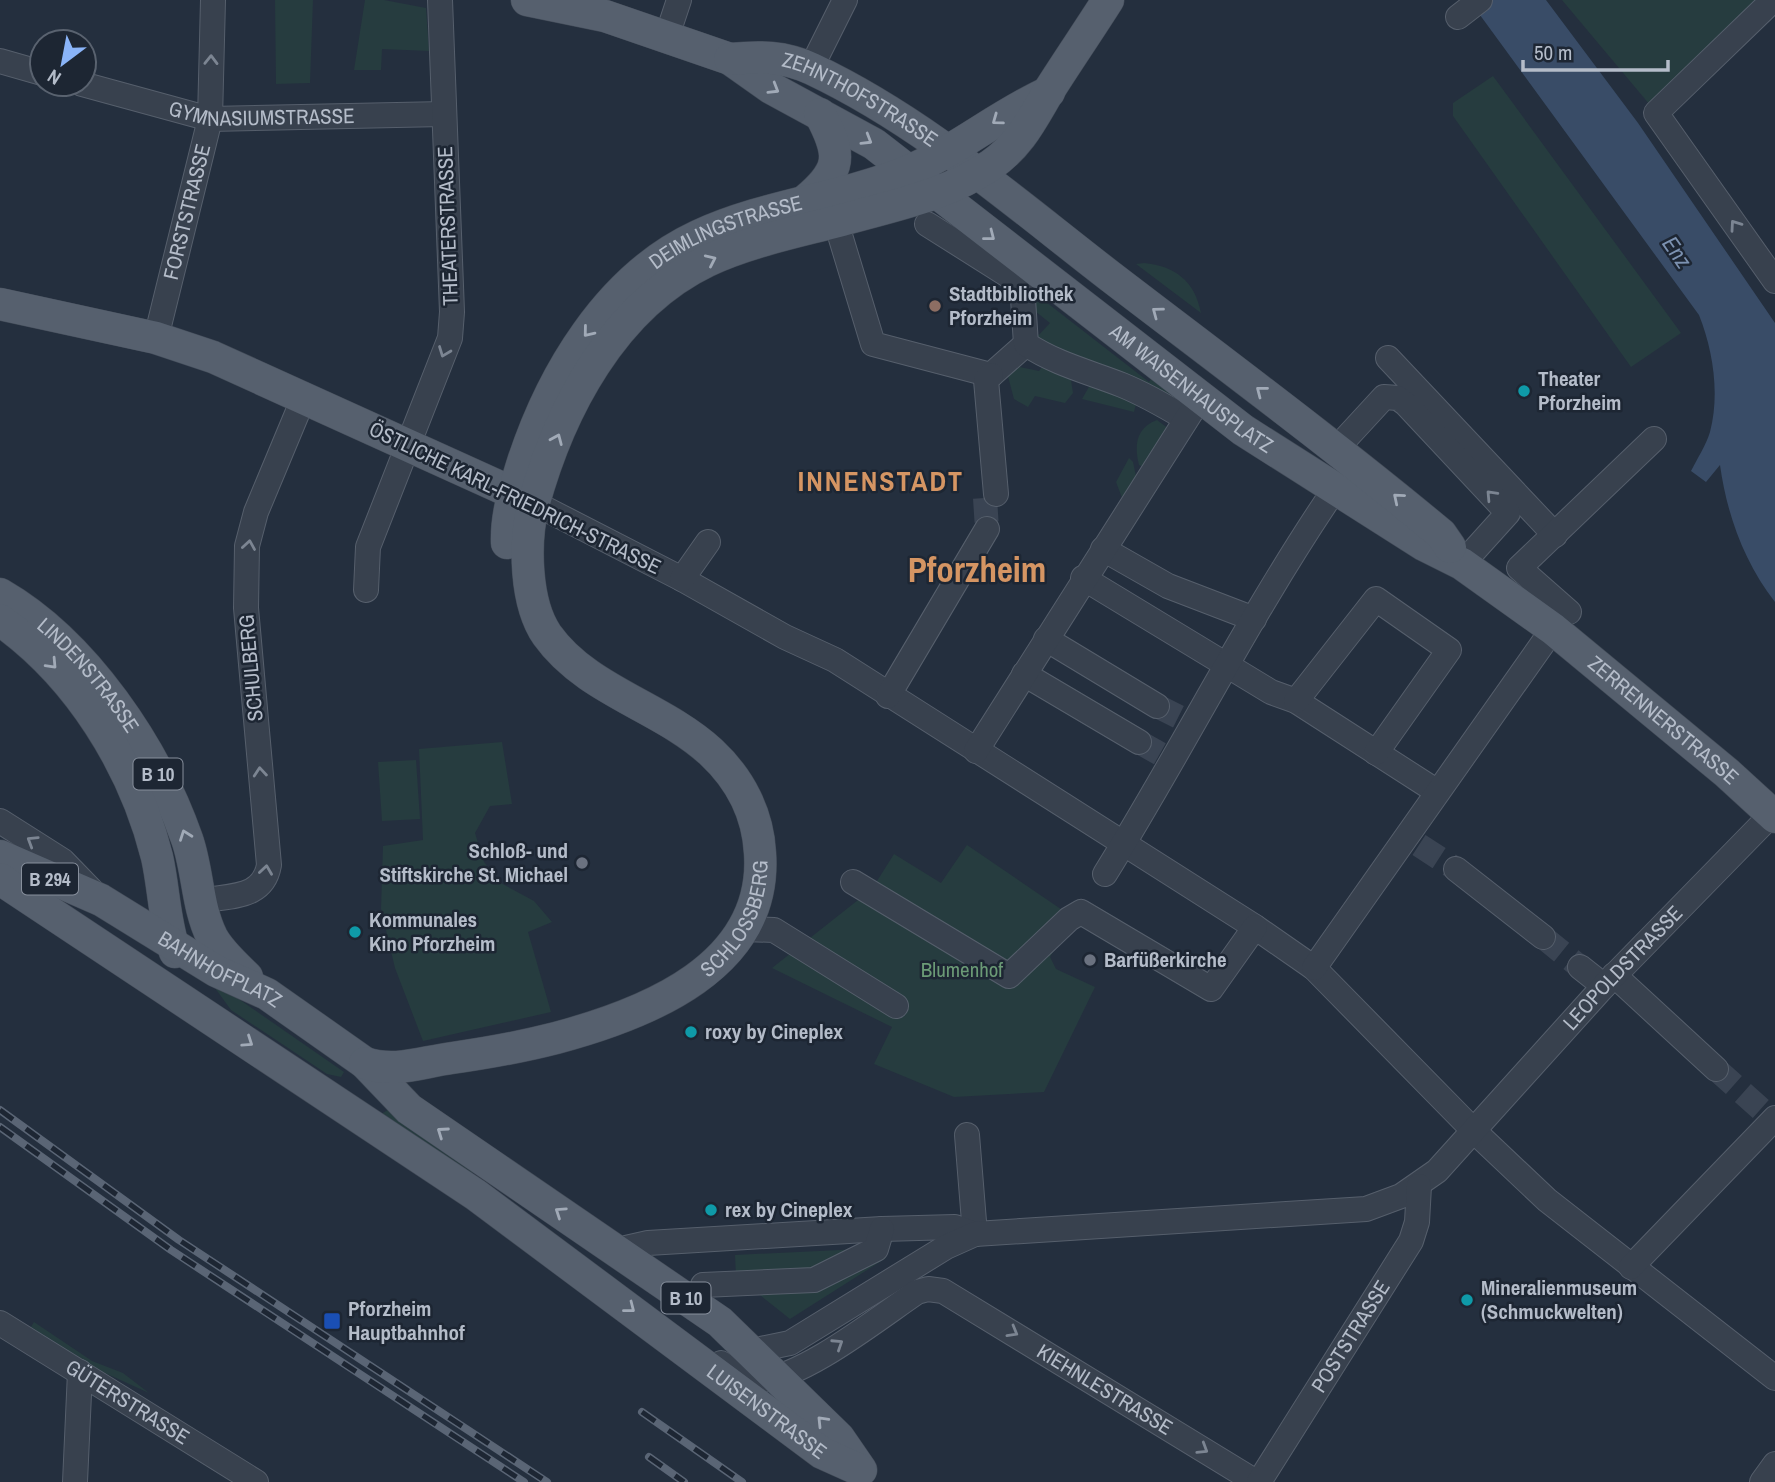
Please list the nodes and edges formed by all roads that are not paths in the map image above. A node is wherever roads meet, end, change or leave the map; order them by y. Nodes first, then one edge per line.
1 (212, 0) edge
2 (440, 0) edge
3 (527, 0) edge
4 (680, 0) edge
5 (845, 0) edge
6 (1108, 0) edge
7 (1773, 0) edge
8 (667, 36) junction
9 (730, 59) junction
10 (0, 61) edge
11 (811, 68) junction
12 (28, 69) edge
13 (98, 88) edge
14 (1049, 92) junction
15 (444, 114) junction
16 (820, 114) junction
17 (210, 119) junction
18 (1018, 143) junction
19 (948, 152) junction
20 (909, 170) junction
21 (976, 174) junction
22 (806, 200) junction
23 (932, 209) junction
24 (1033, 216) junction
25 (836, 222) junction
26 (1059, 236) junction
27 (1027, 264) junction
28 (1775, 281) edge
29 (0, 304) edge
30 (156, 338) junction
31 (1026, 344) junction
32 (1388, 358) dead end
33 (983, 381) junction
34 (304, 397) junction
35 (1193, 408) junction
36 (1654, 439) dead end
37 (409, 445) junction
38 (1337, 448) junction
39 (1335, 489) junction
40 (990, 496) tunnel mouth
41 (524, 498) junction
42 (988, 529) tunnel mouth
43 (1555, 535) junction
44 (708, 542) dead end
45 (1103, 549) junction
46 (1462, 564) junction
47 (1083, 578) junction
48 (682, 579) junction
49 (1168, 586) junction
50 (366, 590) dead end
51 (0, 594) edge
52 (1151, 619) junction
53 (1254, 619) junction
54 (0, 620) edge
55 (1561, 621) junction
56 (1046, 639) junction
57 (1228, 665) junction
58 (1024, 674) junction
59 (888, 696) junction
60 (1296, 701) junction
61 (1157, 706) tunnel mouth
62 (1139, 742) tunnel mouth
63 (976, 751) junction
64 (1377, 753) junction
65 (1436, 791) junction
66 (1774, 816) edge
67 (0, 821) edge
68 (1123, 843) junction
69 (0, 856) edge
70 (1457, 869) tunnel mouth
71 (160, 874) junction
72 (1105, 874) dead end
73 (0, 879) edge
74 (853, 882) dead end
75 (202, 901) junction
76 (116, 909) junction
77 (1255, 927) junction
78 (743, 929) junction
79 (89, 937) junction
80 (1543, 937) tunnel mouth
81 (171, 942) junction
82 (1580, 967) tunnel mouth
83 (1314, 968) junction
84 (1609, 981) junction
85 (267, 993) junction
86 (194, 1006) junction
87 (896, 1006) dead end
88 (482, 1055) junction
89 (365, 1063) junction
90 (1716, 1069) tunnel mouth
91 (393, 1093) junction
92 (337, 1101) junction
93 (1770, 1116) edge
94 (1474, 1131) junction
95 (967, 1135) dead end
96 (1419, 1186) junction
97 (882, 1229) junction
98 (975, 1234) junction
99 (617, 1250) junction
100 (1631, 1267) junction
101 (703, 1285) dead end
102 (0, 1323) edge
103 (790, 1343) junction
104 (678, 1345) junction
105 (751, 1351) junction
106 (80, 1372) junction
107 (779, 1377) junction
108 (1775, 1378) edge
109 (1775, 1464) edge
110 (868, 1476) edge
111 (75, 1482) edge
112 (256, 1482) edge
113 (1258, 1482) edge
114 (1762, 1482) edge

17 -> 1 street, FORSTSTRASSE
2 - 15 street, THEATERSTRASSE
3 - 8 main road, ZEHNTHOFSTRASSE
4 - 8 street
5 - 11 street
6 - 14 main road, DEIMLINGSTRASSE
28 -> 7 street
8 - 9 main road, ZEHNTHOFSTRASSE
9 - 11 main road, ZEHNTHOFSTRASSE
9 -> 16 main road, ZEHNTHOFSTRASSE
10 - 12 street
11 - 19 main road, ZEHNTHOFSTRASSE
13 - 17 street, GYMNASIUMSTRASSE
14 - 18 main road, DEIMLINGSTRASSE
14 -> 19 main road, DEIMLINGSTRASSE
15 - 17 street, GYMNASIUMSTRASSE
15 -> 37 street, THEATERSTRASSE
16 -> 20 main road, ZEHNTHOFSTRASSE
16 - 22 main road
17 - 30 street, FORSTSTRASSE
18 - 21 main road, DEIMLINGSTRASSE
18 - 24 main road
19 - 20 main road, DEIMLINGSTRASSE
19 - 21 main road, ZEHNTHOFSTRASSE
20 - 22 main road, DEIMLINGSTRASSE
20 - 23 main road, ZEHNTHOFSTRASSE
21 - 23 main road, DEIMLINGSTRASSE
21 - 24 main road, AM WAISENHAUSPLATZ
22 -> 41 main road, DEIMLINGSTRASSE
23 - 25 main road, DEIMLINGSTRASSE
23 -> 27 main road, AM WAISENHAUSPLATZ
23 - 31 street
24 - 26 main road, AM WAISENHAUSPLATZ
25 - 33 street
41 -> 25 main road, DEIMLINGSTRASSE
26 - 27 main road
38 -> 26 main road, AM WAISENHAUSPLATZ
27 - 35 main road, AM WAISENHAUSPLATZ
29 - 30 main road, ÖSTLICHE KARL-FRIEDRICH-STRASSE
30 - 34 main road, ÖSTLICHE KARL-FRIEDRICH-STRASSE
31 - 33 street
31 - 35 street
32 - 43 street
33 - 40 street
34 - 37 main road, ÖSTLICHE KARL-FRIEDRICH-STRASSE
75 -> 34 street, SCHULBERG
35 - 39 main road, AM WAISENHAUSPLATZ
35 - 45 street
36 - 43 street
37 - 41 main road, ÖSTLICHE KARL-FRIEDRICH-STRASSE
37 - 50 street, THEATERSTRASSE
46 -> 38 main road, AM WAISENHAUSPLATZ
46 -> 38 street
39 - 46 main road, AM WAISENHAUSPLATZ
39 - 53 street
41 - 48 street, ÖSTLICHE KARL-FRIEDRICH-STRASSE
41 - 78 main road, SCHLOSSBERG
42 - 59 street
43 - 55 street
44 - 48 street
45 - 47 street
45 - 49 street
46 - 55 main road, AM WAISENHAUSPLATZ
47 - 52 street
47 - 56 street
48 - 59 street, ÖSTLICHE KARL-FRIEDRICH-STRASSE
49 - 52 street
49 - 53 street
75 -> 51 main road, LINDENSTRASSE / B 10
52 - 57 street
53 - 57 street
54 -> 71 main road, LINDENSTRASSE / B 10
55 - 65 street
55 - 66 main road, ZERRENNERSTRASSE
56 - 58 street
56 - 61 street
57 - 60 street
57 - 68 street
58 - 62 street
58 - 63 street
59 - 63 street, ÖSTLICHE KARL-FRIEDRICH-STRASSE
60 - 64 street
60 - 64 street
63 - 68 street, ÖSTLICHE KARL-FRIEDRICH-STRASSE
64 - 65 street
65 - 83 street
66 - 84 street, LEOPOLDSTRASSE
76 -> 67 street
68 - 72 street
68 - 77 street, ÖSTLICHE KARL-FRIEDRICH-STRASSE
69 - 76 main road, B 294
70 - 80 street
71 - 76 main road
71 - 81 main road, LINDENSTRASSE / B 10
73 - 79 main road, B 294
74 - 77 street
75 - 85 main road, LINDENSTRASSE / B 10
76 - 79 main road, B 294
76 - 81 main road, B 294
77 - 83 street, ÖSTLICHE KARL-FRIEDRICH-STRASSE
78 - 87 street
78 - 88 main road, SCHLOSSBERG
79 - 86 main road, B 294
81 - 85 main road, BAHNHOFPLATZ / B 294
81 - 86 main road, BAHNHOFPLATZ / B 10
82 - 84 street
83 - 94 street, ÖSTLICHE KARL-FRIEDRICH-STRASSE
84 - 90 street
84 - 94 street, LEOPOLDSTRASSE
85 - 89 main road, BAHNHOFPLATZ / B 10
86 -> 92 main road, BAHNHOFPLATZ / B 10
88 - 89 main road, SCHLOSSBERG
88 - 91 main road, SCHLOSSBERG
89 - 91 main road, BAHNHOFPLATZ / B 10
91 - 92 main road
99 -> 91 main road, BAHNHOFPLATZ / B 10
92 -> 104 main road, BAHNHOFPLATZ / B 10
93 - 100 street
94 - 96 street, LEOPOLDSTRASSE
94 - 100 street, ÖSTLICHE KARL-FRIEDRICH-STRASSE
95 - 98 street
96 - 98 street, LEOPOLDSTRASSE
96 - 113 street, POSTSTRASSE
97 - 98 street
97 - 99 street
97 - 101 street
98 - 103 street
99 - 105 main road, BAHNHOFPLATZ / B 10
100 - 108 street, ÖSTLICHE KARL-FRIEDRICH-STRASSE
102 - 106 street, GÜTERSTRASSE
103 - 105 street
103 - 107 street
104 - 107 street
104 - 110 main road, LUISENSTRASSE / B 10
105 - 107 main road, BAHNHOFPLATZ / B 10
106 - 111 street
106 - 112 street, GÜTERSTRASSE
110 -> 107 main road, LUISENSTRASSE / B 10
107 -> 113 street, KIEHNLESTRASSE
109 - 114 street

